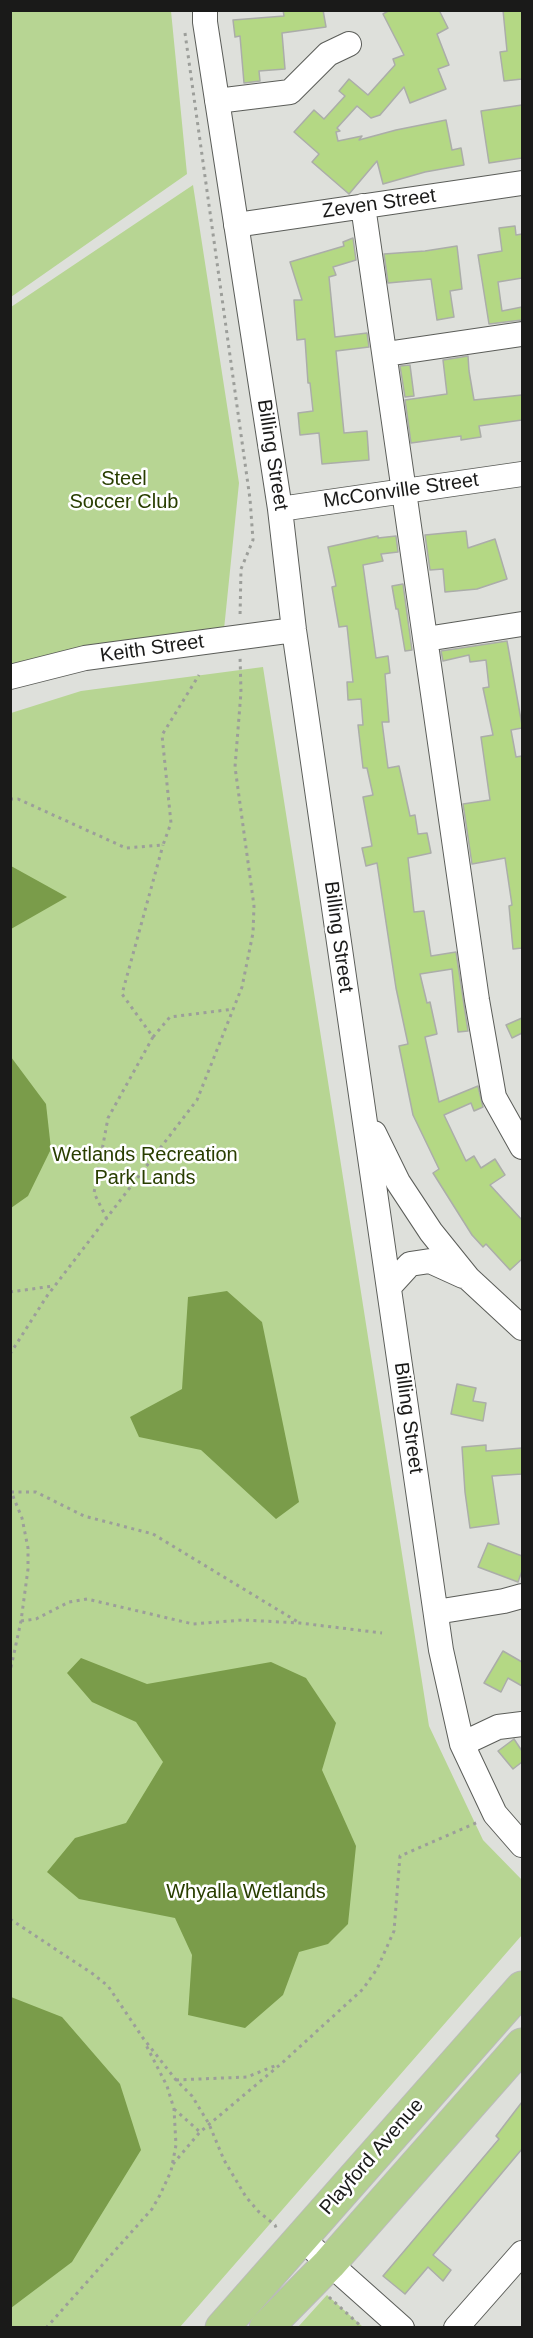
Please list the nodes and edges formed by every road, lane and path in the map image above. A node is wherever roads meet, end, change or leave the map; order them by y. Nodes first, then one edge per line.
1 (205, 10) edge
2 (185, 33) dead end
3 (349, 45) dead end
4 (217, 101) junction
5 (522, 183) edge
6 (363, 206) junction
7 (236, 225) junction
8 (522, 334) edge
9 (386, 354) junction
10 (522, 474) edge
11 (404, 491) junction
12 (280, 509) junction
13 (522, 624) edge
14 (294, 630) junction
15 (239, 637) junction
16 (426, 639) junction
17 (199, 675) dead end
18 (10, 677) edge
19 (10, 799) edge
20 (163, 845) junction
21 (234, 1009) junction
22 (153, 1036) junction
23 (363, 1110) junction
24 (522, 1147) edge
25 (107, 1219) junction
26 (468, 1278) junction
27 (55, 1286) junction
28 (389, 1287) junction
29 (10, 1292) edge
30 (522, 1328) edge
31 (10, 1354) edge
32 (11, 1490) edge
33 (522, 1596) edge
34 (436, 1612) junction
35 (21, 1621) junction
36 (300, 1623) junction
37 (382, 1634) dead end
38 (10, 1672) edge
39 (522, 1724) edge
40 (462, 1744) junction
41 (495, 1814) junction
42 (522, 1845) edge
43 (10, 1919) edge
44 (522, 1988) edge
45 (143, 2038) junction
46 (522, 2045) edge
47 (282, 2063) junction
48 (176, 2080) junction
49 (174, 2109) junction
50 (209, 2124) junction
51 (200, 2132) junction
52 (173, 2164) junction
53 (259, 2212) dead end
54 (301, 2238) junction
55 (522, 2253) edge
56 (329, 2264) junction
57 (46, 2328) edge
58 (222, 2328) edge
59 (266, 2328) edge
60 (402, 2328) edge
61 (456, 2328) edge

1 - 4 street, Billing Street
2 - 15 path
3 - 4 street
4 - 7 street, Billing Street
5 - 6 street, Zeven Street
6 - 7 street, Zeven Street
6 - 9 street
7 - 12 street, Billing Street
8 - 9 street
9 - 11 street
10 - 11 street, McConville Street
11 - 12 street, McConville Street
11 - 16 street
12 - 14 street, Billing Street
13 - 16 street
14 - 15 street, Keith Street
14 - 23 street, Billing Street
15 - 18 street, Keith Street
15 - 21 path
16 - 24 street
17 - 20 path
19 - 20 path
20 - 22 path
21 - 22 path
21 - 25 path
22 - 25 path
23 - 26 street
23 - 28 street, Billing Street
25 - 27 path
26 - 28 street
26 - 30 street
27 - 29 path
27 - 31 path
28 - 34 street, Billing Street
32 - 35 path
32 - 36 path
33 - 34 street
34 - 40 street, Billing Street
35 - 36 path
35 - 38 path
36 - 37 path
39 - 40 street
40 - 41 street, Billing Street
41 - 42 street, Billing Street
41 - 47 path
43 - 45 path
44 - 54 highway, Playford Avenue
45 - 48 path
45 - 49 path
46 - 56 highway, Playford Avenue
47 - 48 path
47 - 50 path
48 - 50 path
49 - 51 path
49 - 52 path
50 - 51 path
50 - 53 path
51 - 52 path
52 - 57 path
54 - 56 street
54 - 58 highway, Playford Avenue
55 - 61 street
56 - 59 highway, Playford Avenue
56 - 60 street

